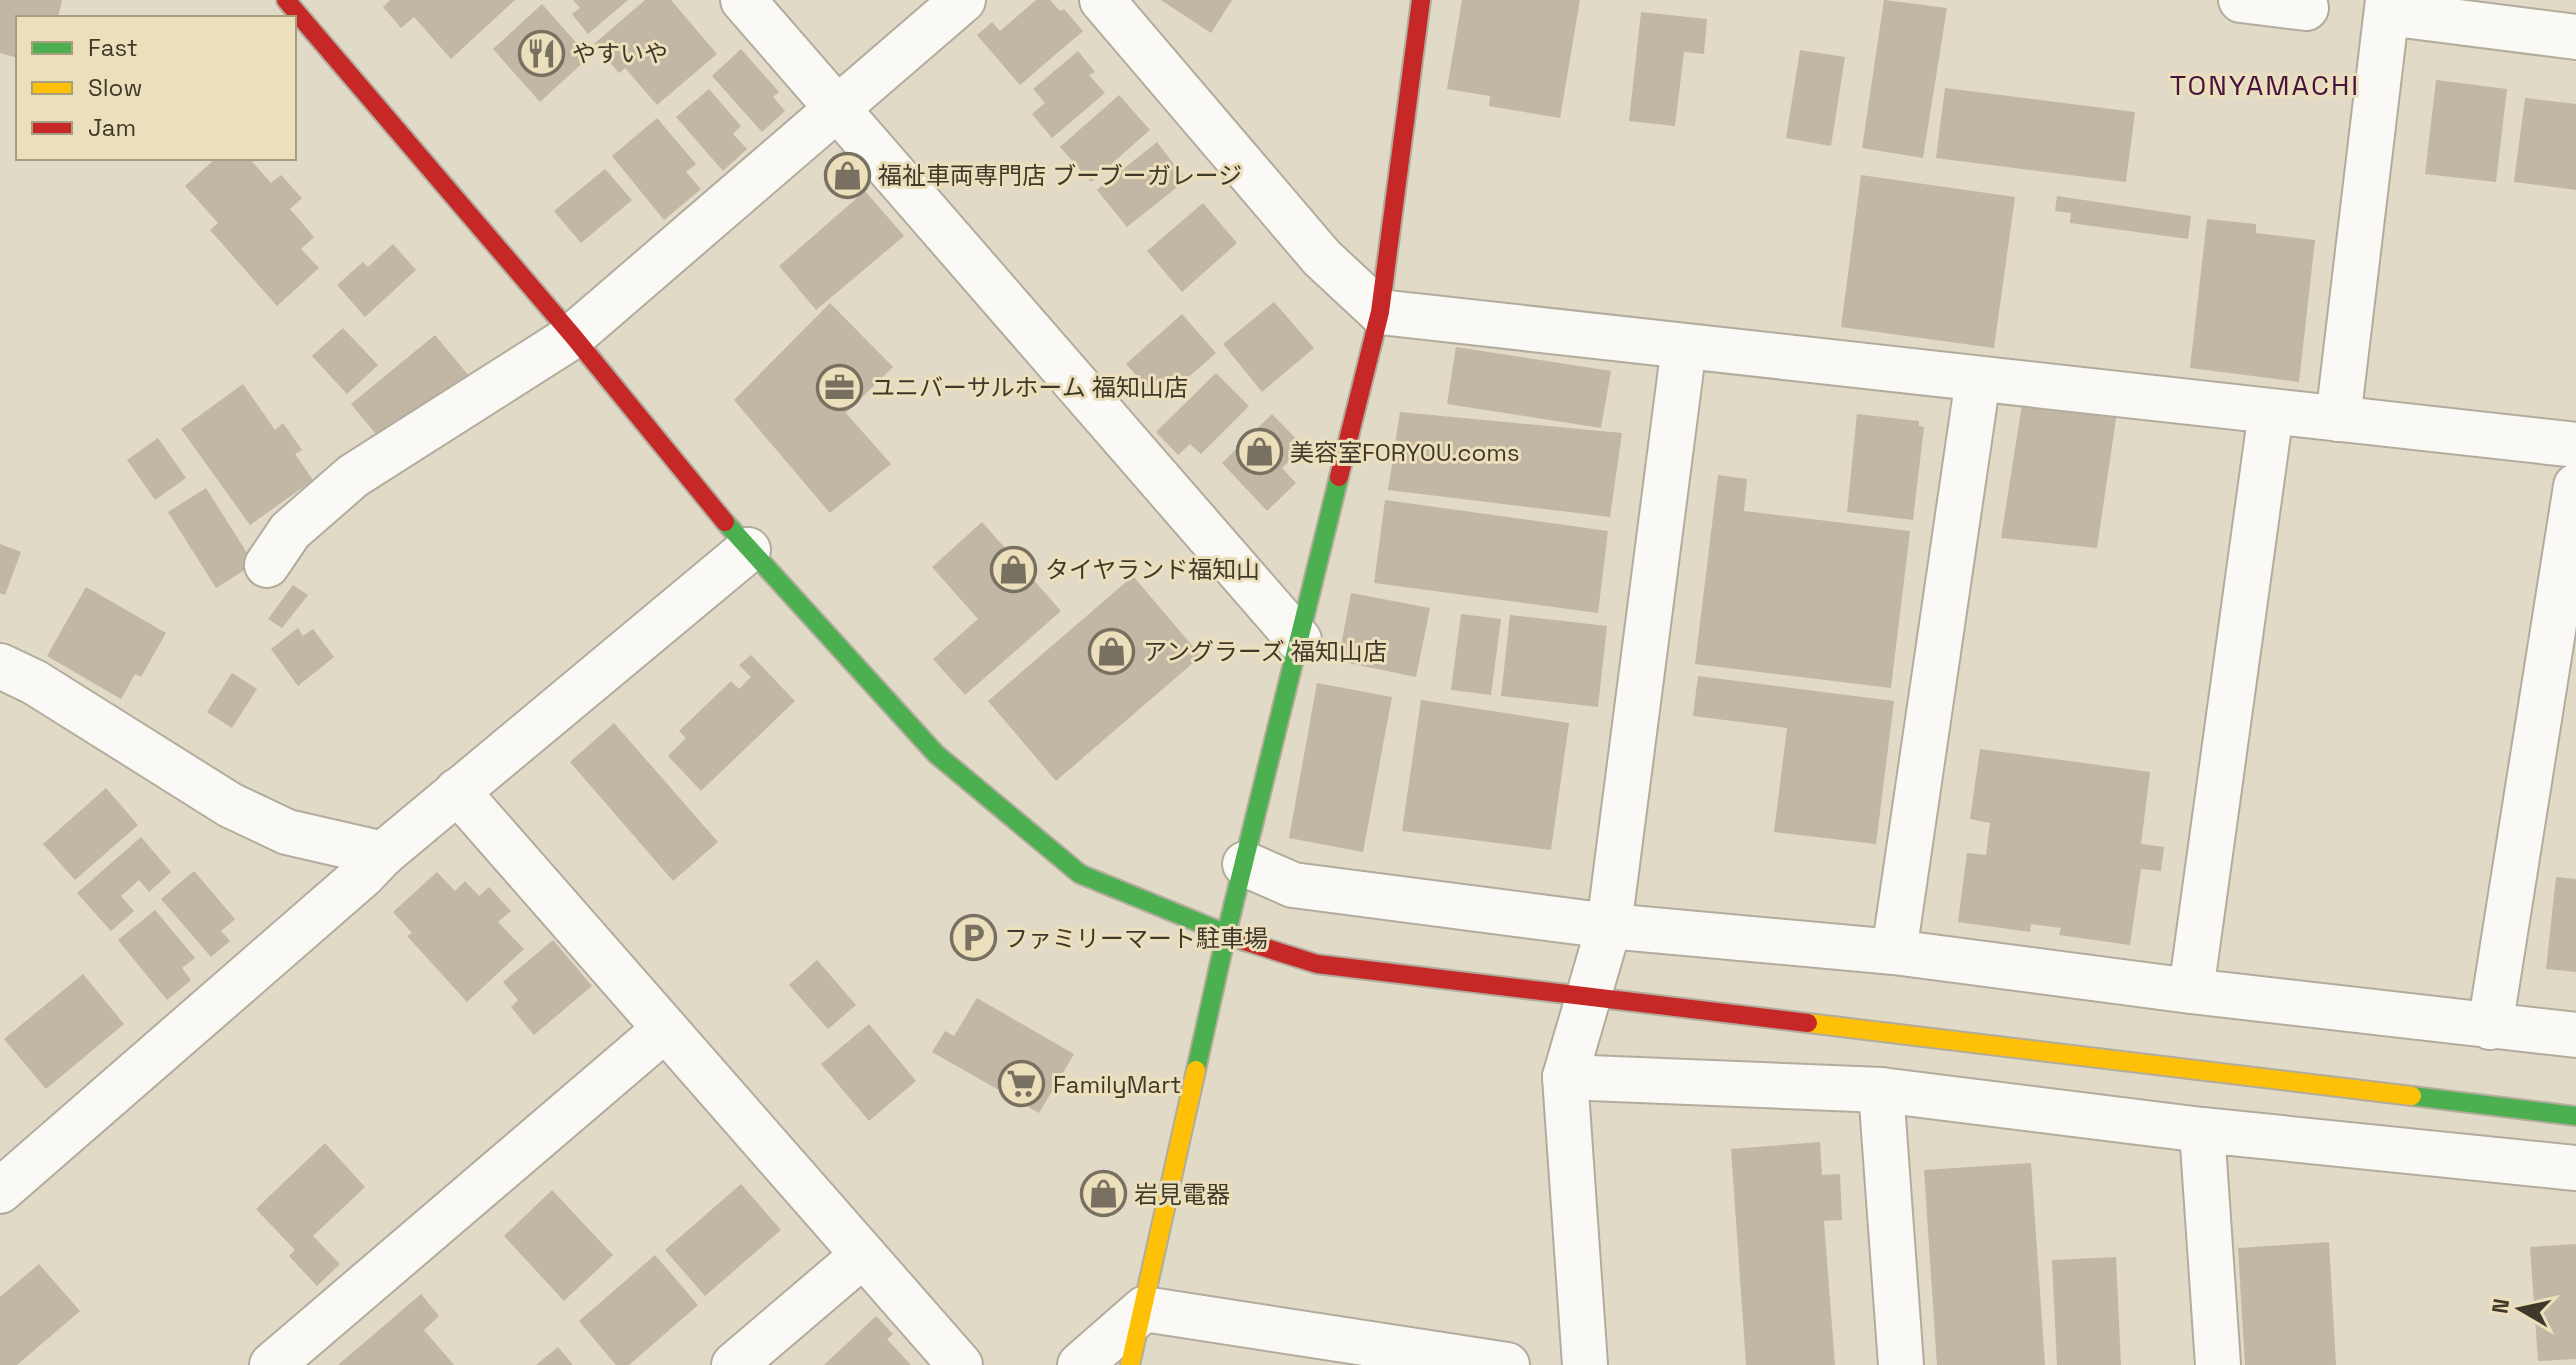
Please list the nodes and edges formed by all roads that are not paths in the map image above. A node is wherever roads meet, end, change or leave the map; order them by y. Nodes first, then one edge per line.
1 (286, 0) edge
2 (743, 0) edge
3 (963, 0) edge
4 (1102, 0) edge
5 (1421, 0) edge
6 (2241, 0) edge
7 (2387, 6) edge
8 (2306, 8) dead end
9 (2576, 37) edge
10 (836, 108) junction
11 (1380, 312) junction
12 (573, 336) junction
13 (1684, 346) junction
14 (1978, 379) junction
15 (2271, 412) junction
16 (2338, 419) junction
17 (2576, 445) edge
18 (2576, 486) edge
19 (748, 550) junction
20 (267, 565) dead end
21 (1299, 640) junction
22 (0, 666) edge
23 (457, 791) junction
24 (383, 854) junction
25 (1245, 864) junction
26 (1609, 926) junction
27 (1226, 935) junction
28 (1894, 952) junction
29 (2191, 991) junction
30 (1590, 997) junction
31 (2490, 1027) junction
32 (664, 1030) junction
33 (2576, 1035) edge
34 (1565, 1077) junction
35 (1881, 1090) junction
36 (2576, 1116) edge
37 (2202, 1130) junction
38 (2576, 1168) edge
39 (0, 1191) edge
40 (862, 1256) junction
41 (1144, 1309) junction
42 (272, 1365) edge
43 (734, 1365) edge
44 (960, 1365) edge
45 (1080, 1365) edge
46 (1130, 1365) edge
47 (1507, 1365) edge
48 (1585, 1365) edge
49 (1901, 1365) edge
50 (2218, 1365) edge

1 - 12 street
2 - 10 street
3 - 10 street
4 - 11 street
5 - 11 street
6 - 8 street
7 - 9 street
7 - 16 street
10 - 12 street
10 - 21 street
11 - 13 street
11 - 21 street
12 - 19 street
12 - 20 street
13 - 14 street
13 - 26 street
14 - 15 street
14 - 28 street
15 - 16 street
15 - 29 street
16 - 17 street
18 - 31 street
19 - 23 street
19 - 27 street
21 - 25 street
22 - 24 street
23 - 24 street
23 - 32 street
24 - 39 street
25 - 26 street
25 - 27 street
26 - 28 street
26 - 30 street
27 - 30 street
27 - 41 street
28 - 29 street
29 - 31 street
30 - 34 street
30 - 36 street
31 - 33 street
32 - 40 street
32 - 42 street
34 - 35 street
34 - 48 street
35 - 37 street
35 - 49 street
37 - 38 street
37 - 50 street
40 - 43 street
40 - 44 street
41 - 45 street
41 - 46 street
41 - 47 street

